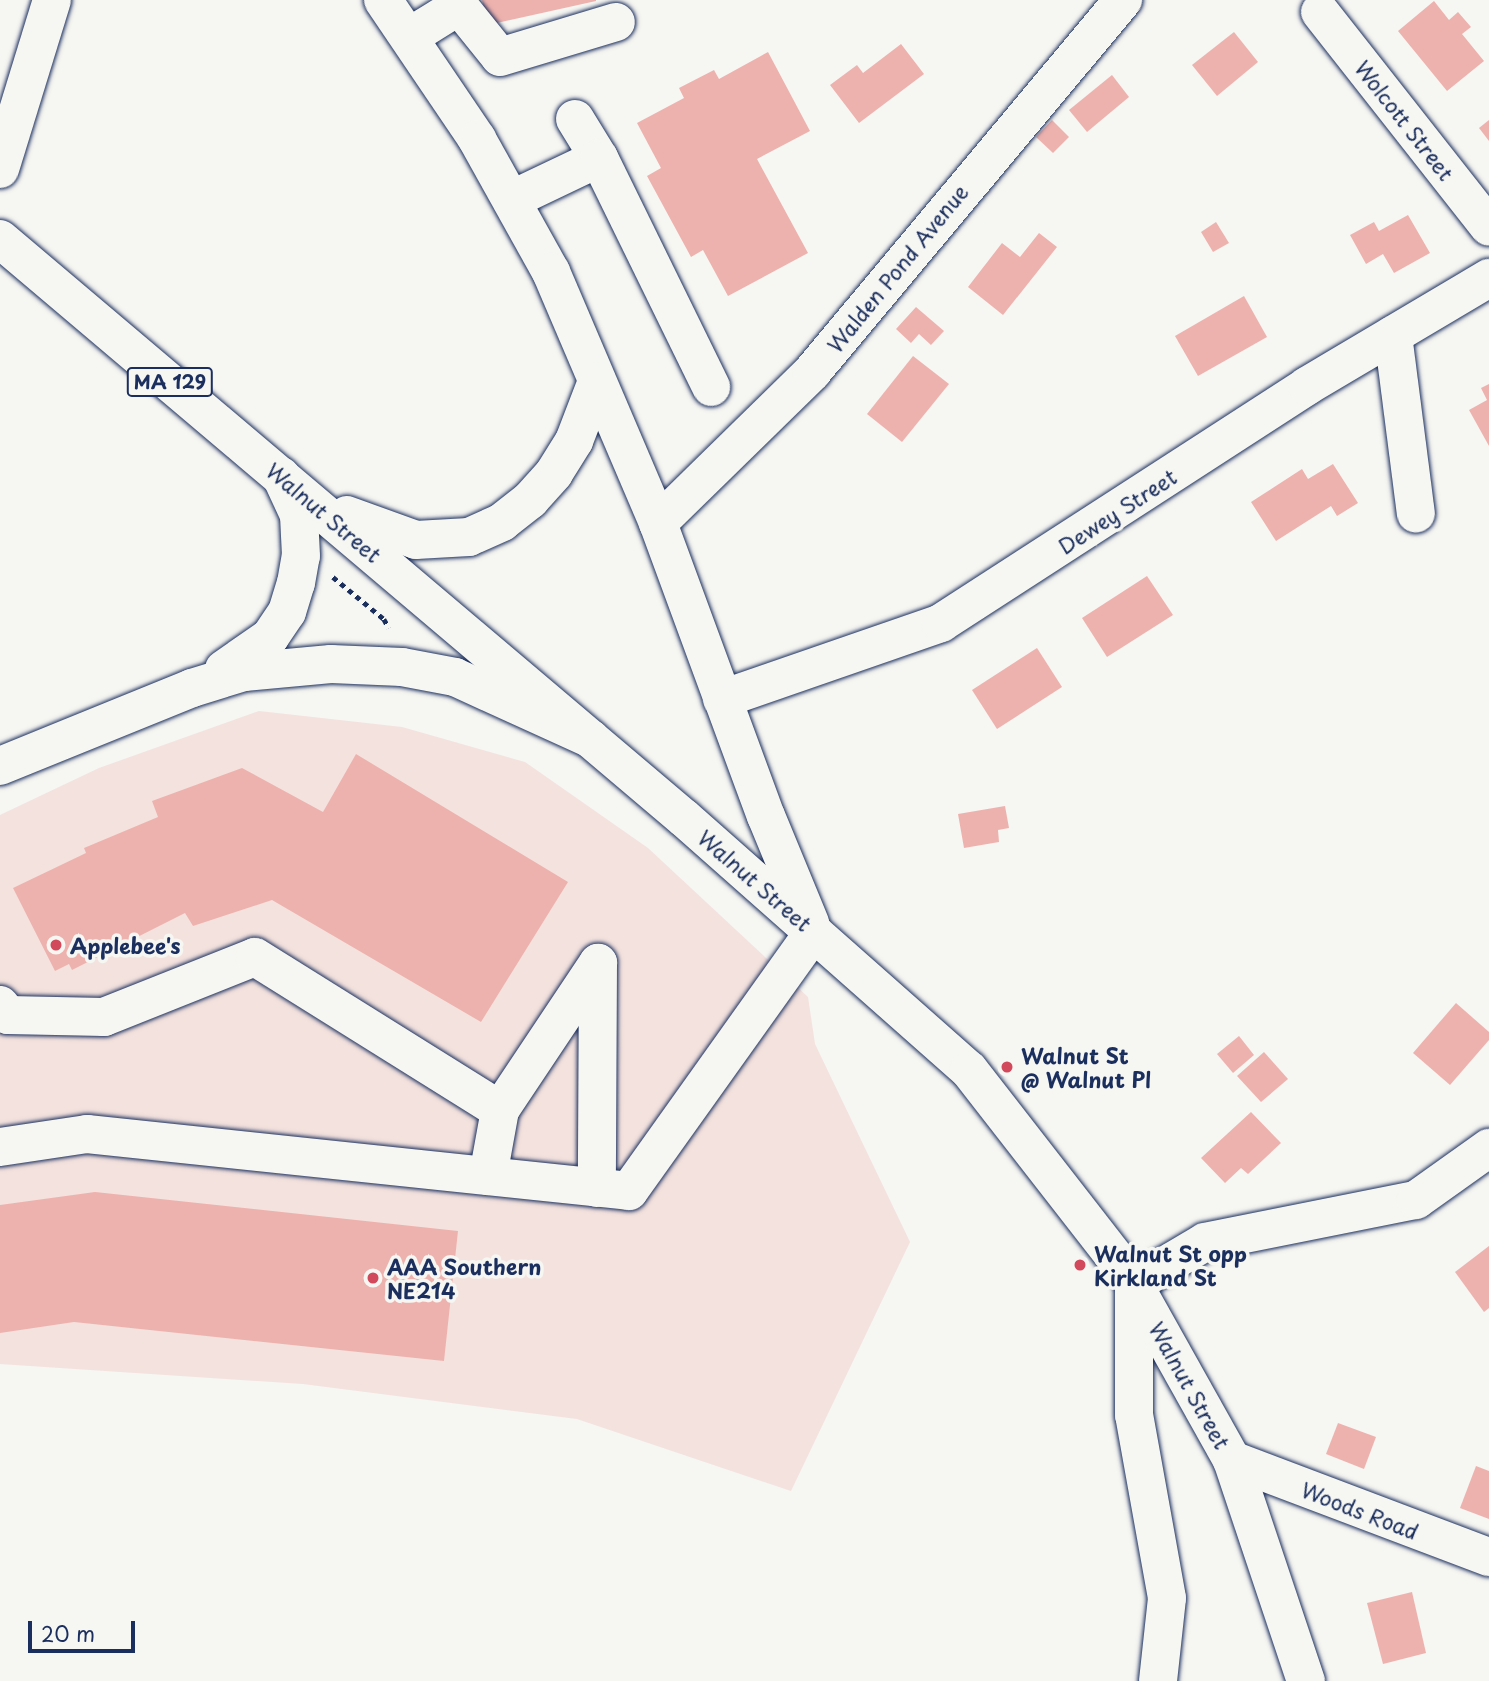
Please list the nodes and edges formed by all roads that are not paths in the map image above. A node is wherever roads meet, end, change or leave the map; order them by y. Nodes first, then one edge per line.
1 (52, 0) edge
2 (383, 0) edge
3 (1120, 1) edge
4 (458, 3) edge
5 (1320, 12) dead end
6 (616, 22) dead end
7 (409, 37) junction
8 (575, 119) dead end
9 (599, 158) junction
10 (0, 169) edge
11 (513, 199) junction
12 (1489, 227) edge
13 (0, 239) edge
14 (1489, 278) edge
15 (1393, 335) junction
16 (597, 381) junction
17 (711, 387) dead end
18 (281, 476) junction
19 (1416, 514) dead end
20 (658, 523) junction
21 (192, 688) junction
22 (722, 699) junction
23 (67, 736) junction
24 (591, 739) junction
25 (0, 744) edge
26 (0, 766) edge
27 (814, 932) junction
28 (0, 1005) edge
29 (500, 1110) junction
30 (0, 1147) edge
31 (1489, 1148) edge
32 (488, 1176) junction
33 (597, 1188) junction
34 (1133, 1284) junction
35 (1232, 1460) junction
36 (1489, 1557) edge
37 (1158, 1681) edge
38 (1306, 1681) edge

1 - 10 main road
2 - 7 main road
3 - 20 main road, Walden Pond Avenue
4 - 6 main road
4 - 7 main road
5 - 12 main road, Wolcott Street
7 - 11 main road
8 - 9 main road
9 - 11 main road
9 - 17 main road
11 - 16 main road
13 - 18 main road, Walnut Street / MA 129
14 - 15 main road, Dewey Street
15 - 19 main road
15 - 22 main road, Dewey Street
16 - 18 main road
16 - 20 main road
18 - 21 main road, MA 129
18 - 24 main road, Walnut Street
20 - 22 main road
21 - 23 main road, MA 129
21 - 24 main road
22 - 27 main road
23 - 25 main road, MA 129
23 - 26 main road
24 - 27 main road, Walnut Street
27 - 33 main road
27 - 34 main road, Walnut Street
28 - 29 main road
29 - 32 main road
29 - 33 main road
30 - 32 main road
31 - 34 main road
32 - 33 main road
34 - 35 main road, Walnut Street
34 - 37 main road
35 - 36 main road, Woods Road
35 - 38 main road, Walnut Street

